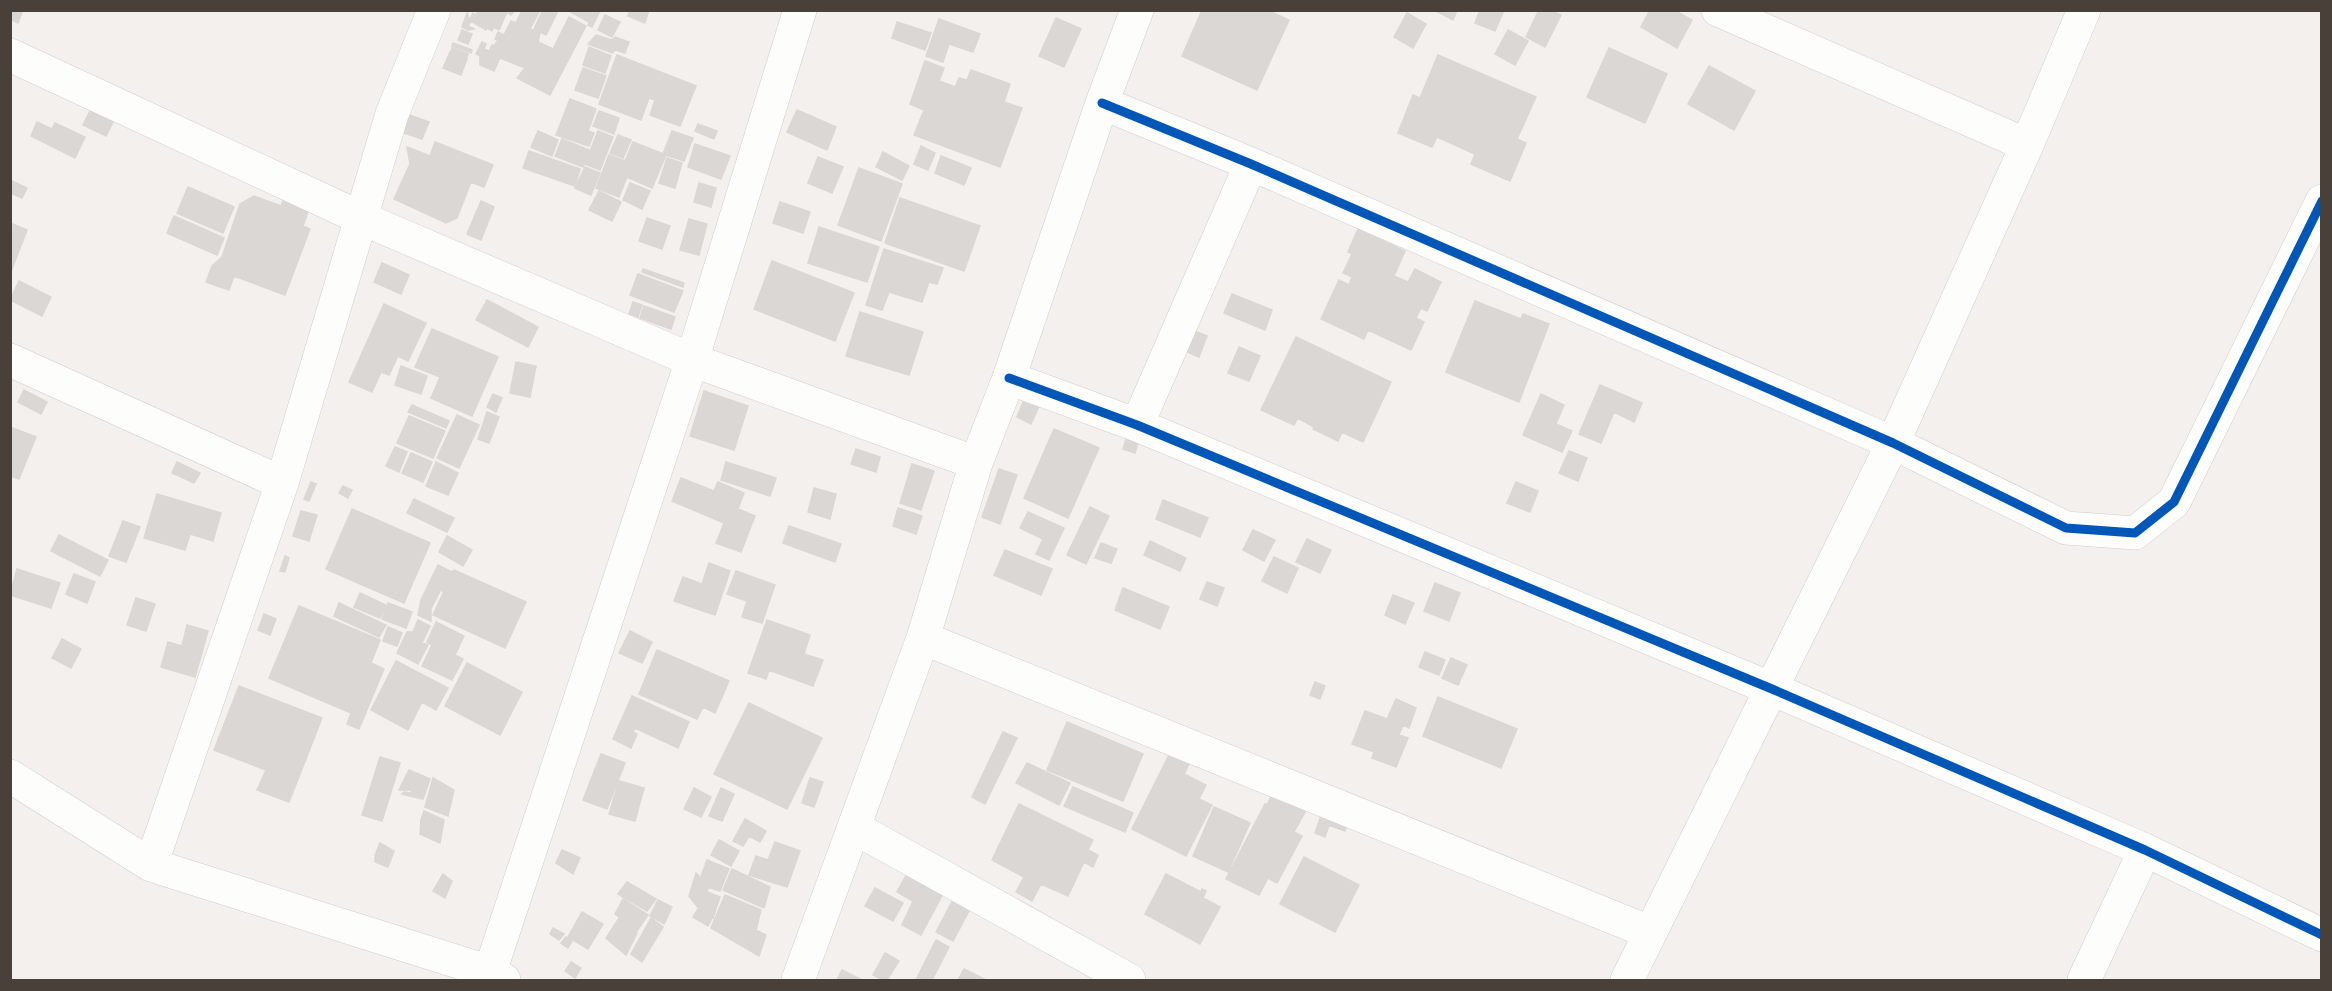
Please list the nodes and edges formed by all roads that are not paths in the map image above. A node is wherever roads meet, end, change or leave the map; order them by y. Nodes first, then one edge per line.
1 (434, 10) edge
2 (800, 10) edge
3 (1137, 10) edge
4 (1718, 10) edge
5 (2084, 10) edge
6 (10, 55) edge
7 (1102, 103) junction
8 (2027, 145) junction
9 (1251, 164) junction
10 (2322, 201) edge
11 (361, 218) junction
12 (10, 360) edge
13 (692, 360) junction
14 (1009, 378) junction
15 (1137, 425) junction
16 (1893, 443) junction
17 (976, 463) junction
18 (282, 483) junction
19 (923, 638) junction
20 (1772, 689) junction
21 (10, 776) edge
22 (855, 828) junction
23 (2145, 850) junction
24 (151, 865) junction
25 (1650, 932) junction
26 (2322, 935) edge
27 (497, 976) edge
28 (798, 981) edge
29 (1129, 981) edge
30 (1627, 981) edge
31 (2084, 981) edge

1 - 11 street
2 - 13 street
3 - 7 street
4 - 8 street
5 - 8 street
6 - 11 street
7 - 9 street
7 - 14 street
8 - 16 street
9 - 15 street
9 - 16 street
10 - 16 street
11 - 13 street
11 - 18 street
12 - 18 street
13 - 17 street
13 - 27 street
14 - 15 street
14 - 17 street
15 - 20 street
16 - 20 street
17 - 19 street
18 - 24 street
19 - 22 street
19 - 25 street
20 - 23 street
20 - 25 street
21 - 24 street
22 - 28 street
22 - 29 street
23 - 26 street
23 - 31 street
24 - 27 street
25 - 30 street

